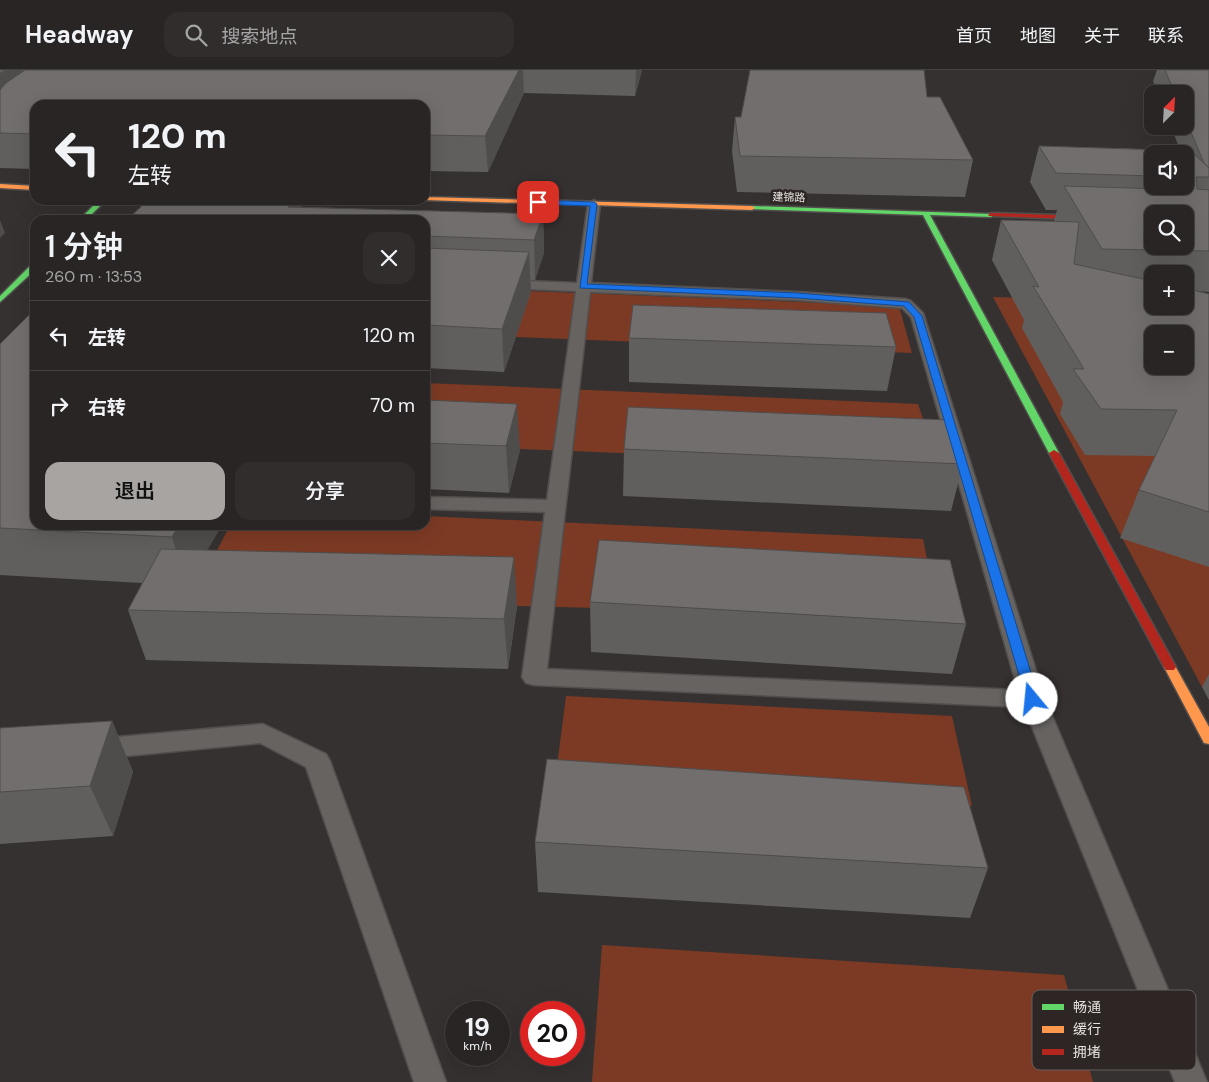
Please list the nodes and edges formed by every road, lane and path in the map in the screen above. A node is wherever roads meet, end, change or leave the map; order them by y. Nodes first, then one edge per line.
1 (0, 186) edge
2 (30, 188) edge
3 (430, 199) edge
4 (594, 204) junction
5 (98, 205) edge
6 (925, 213) junction
7 (87, 215) edge
8 (1144, 220) edge
9 (30, 271) edge
10 (484, 284) edge
11 (583, 287) junction
12 (0, 300) edge
13 (430, 502) edge
14 (555, 506) junction
15 (1032, 699) junction
16 (1209, 739) edge
17 (69, 750) edge
18 (1153, 990) edge
19 (1186, 1070) edge
20 (430, 1082) edge
21 (1191, 1082) edge

1 - 2 street
3 - 4 street, 建锦路
4 - 6 street, 建锦路
4 - 11 lane
5 - 7 street
6 - 8 street, 建锦路
6 - 16 street
9 - 12 street
10 - 11 lane
11 - 14 lane
11 - 15 lane
13 - 14 lane
14 - 15 lane
15 - 18 lane
17 - 20 lane
19 - 21 lane

